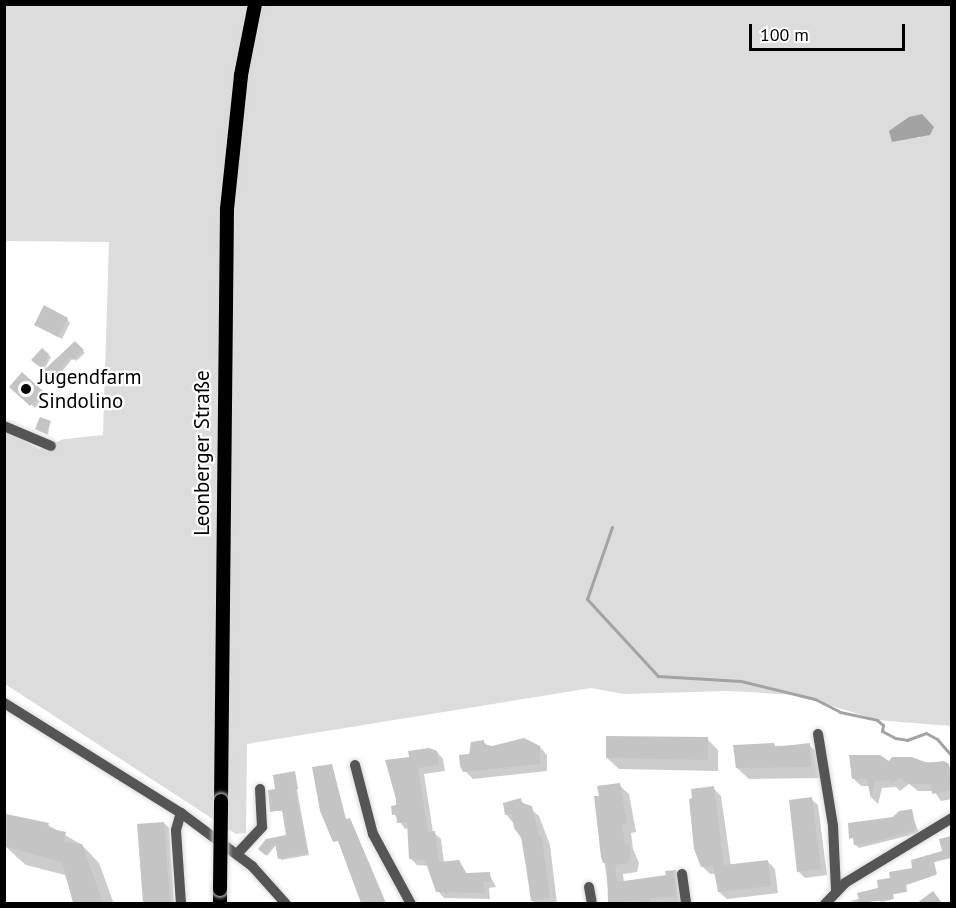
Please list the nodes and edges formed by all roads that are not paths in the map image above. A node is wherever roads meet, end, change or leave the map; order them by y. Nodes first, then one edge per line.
1 (255, 4) edge
2 (4, 426) edge
3 (51, 446) dead end
4 (4, 703) edge
5 (818, 734) dead end
6 (355, 765) dead end
7 (260, 789) dead end
8 (181, 813) junction
9 (951, 818) edge
10 (237, 854) junction
11 (682, 874) dead end
12 (589, 887) dead end
13 (836, 890) junction
14 (181, 903) edge
15 (220, 903) edge
16 (286, 903) edge
17 (411, 903) edge
18 (592, 903) edge
19 (686, 903) edge
20 (825, 903) edge

1 - 15 main road, Leonberger Straße, bridge
2 - 3 street
4 - 8 street
5 - 13 street
6 - 17 street
7 - 10 street
8 - 10 street
8 - 14 street
9 - 13 street
10 - 16 street
11 - 19 street
12 - 18 street
13 - 20 street

